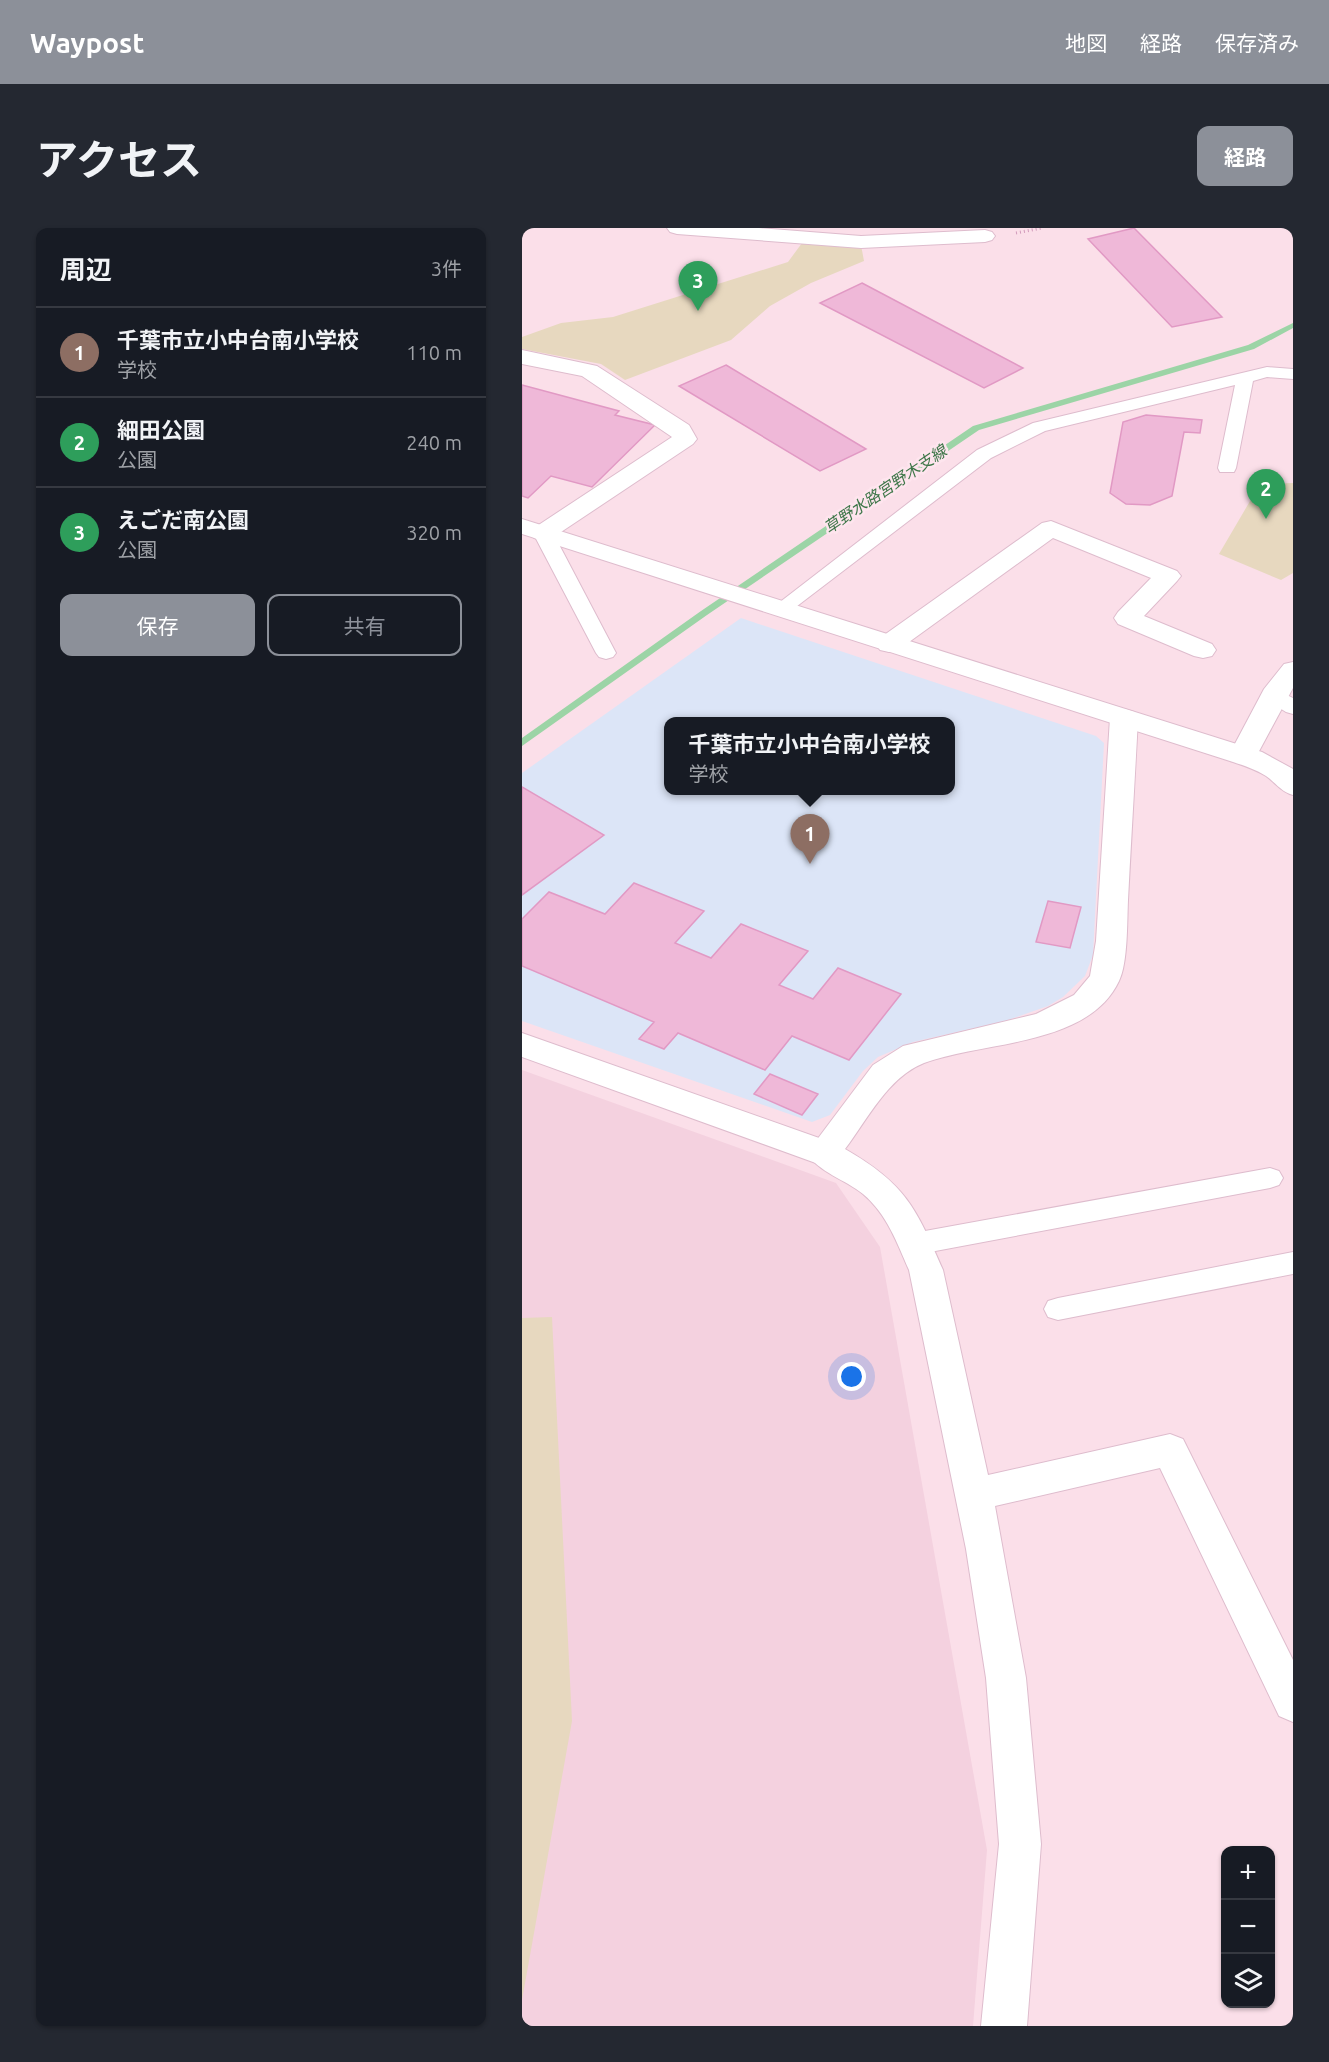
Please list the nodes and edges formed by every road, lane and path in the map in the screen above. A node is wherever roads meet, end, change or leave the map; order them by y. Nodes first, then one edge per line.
1 (677, 228) edge
2 (985, 236) dead end
3 (522, 357) edge
4 (1293, 374) edge
5 (1245, 377) junction
6 (1227, 468) dead end
7 (532, 530) edge
8 (781, 609) junction
9 (889, 644) junction
10 (1203, 650) dead end
11 (606, 653) dead end
12 (1293, 670) edge
13 (1287, 696) edge
14 (1124, 718) junction
15 (1243, 755) junction
16 (1293, 786) edge
17 (522, 1045) edge
18 (824, 1153) junction
19 (1270, 1178) dead end
20 (914, 1244) junction
21 (1293, 1263) edge
22 (1058, 1309) dead end
23 (973, 1495) junction
24 (1293, 1703) edge
25 (1004, 2026) edge

1 - 2 street
3 - 7 street
4 - 5 lane
5 - 6 lane
5 - 8 lane
7 - 8 street
7 - 11 lane
8 - 9 street
9 - 10 street
9 - 14 street
12 - 13 street
13 - 15 street
14 - 15 street
14 - 18 street
15 - 16 street
17 - 18 street
18 - 20 street
19 - 20 lane
20 - 23 street
21 - 22 lane
23 - 24 street
23 - 25 street

